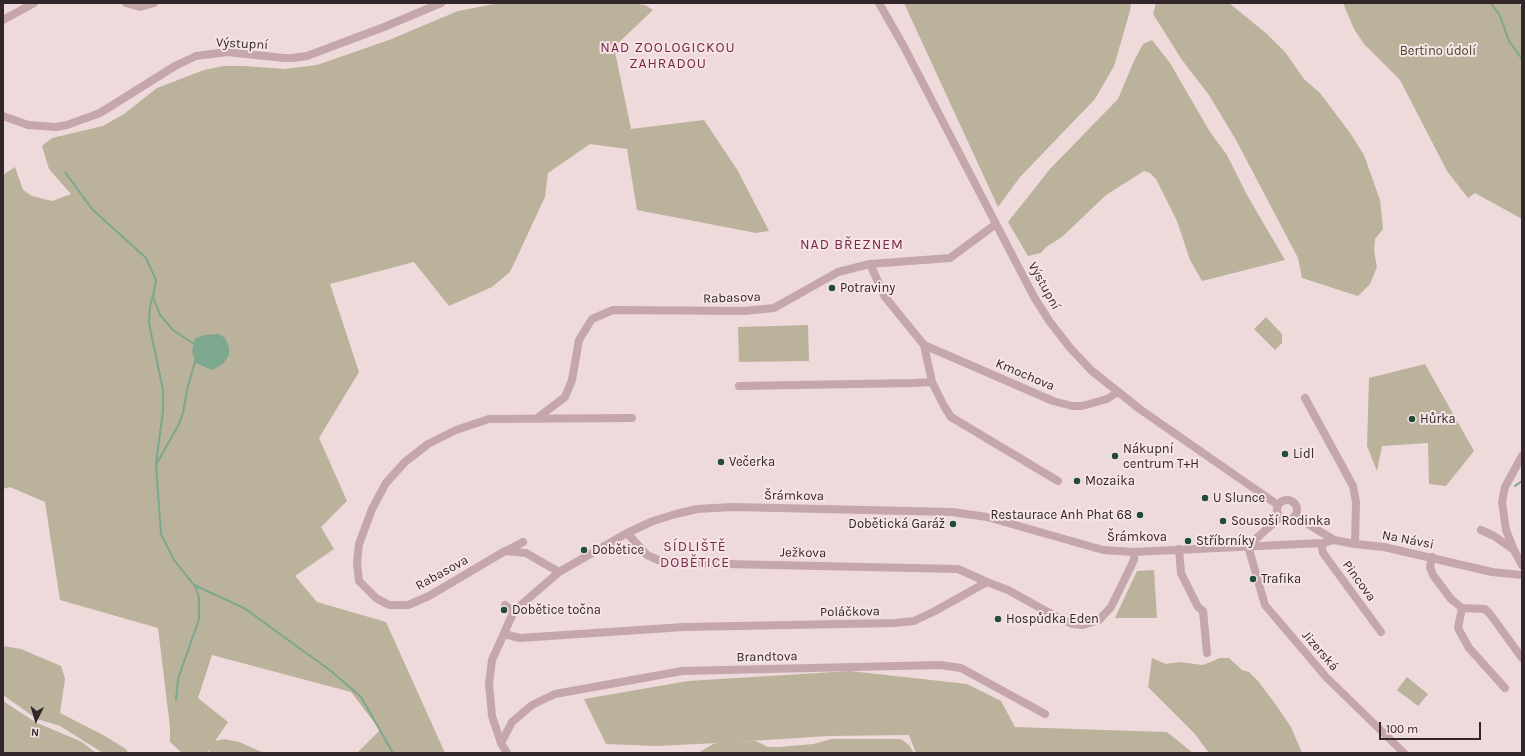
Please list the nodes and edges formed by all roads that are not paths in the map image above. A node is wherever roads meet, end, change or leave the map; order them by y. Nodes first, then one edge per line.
1 (34, 3) edge
2 (126, 3) edge
3 (154, 3) edge
4 (441, 3) edge
5 (878, 3) edge
6 (3, 20) edge
7 (3, 116) edge
8 (996, 224) junction
9 (870, 264) junction
10 (924, 345) junction
11 (932, 382) junction
12 (739, 386) dead end
13 (1118, 392) junction
14 (1305, 398) dead end
15 (632, 418) dead end
16 (536, 419) junction
17 (1522, 456) edge
18 (1058, 481) dead end
19 (1278, 505) junction
20 (1295, 516) junction
21 (1280, 517) junction
22 (1481, 530) dead end
23 (627, 533) junction
24 (1334, 540) junction
25 (523, 542) dead end
26 (1322, 543) junction
27 (1355, 544) junction
28 (1248, 546) junction
29 (1179, 550) junction
30 (1514, 550) junction
31 (505, 551) junction
32 (1134, 552) junction
33 (1432, 557) junction
34 (1522, 565) edge
35 (559, 572) junction
36 (1522, 575) edge
37 (987, 582) junction
38 (505, 605) dead end
39 (1462, 608) junction
40 (514, 611) junction
41 (1381, 632) dead end
42 (504, 634) junction
43 (1208, 654) dead end
44 (1522, 658) edge
45 (1505, 688) dead end
46 (1045, 714) dead end
47 (501, 742) junction
48 (507, 753) edge
49 (1404, 753) edge

1 - 6 street
2 - 3 street
4 - 7 street, Výstupní
5 - 8 street, Výstupní
8 - 9 street, Rabasova
8 - 13 street, Výstupní
9 - 10 street, Kmochova
9 - 16 street, Rabasova
10 - 11 street, Kmochova
10 - 13 street, Kmochova
11 - 12 street
11 - 18 street, Kmochova
13 - 19 street, Výstupní
14 - 27 street
15 - 16 street, Rabasova
16 - 31 street, Rabasova
17 - 30 street
19 - 20 street
19 - 21 street
20 - 21 street
20 - 24 street, Na Návsi
21 - 28 street
22 - 30 street
23 - 32 street, Šrámkova
23 - 35 street, Šrámkova
23 - 37 street, Ježkova
24 - 26 street, Šrámkova
24 - 27 street, Na Návsi
25 - 31 street, Rabasova
26 - 28 street, Šrámkova
26 - 41 street, Pincova
27 - 33 street, Na Návsi
28 - 29 street, Šrámkova
28 - 49 street, Jizerská
29 - 32 street, Šrámkova
29 - 43 street
30 - 34 street
31 - 35 street
32 - 37 street
33 - 36 street, Na Návsi
33 - 39 street
35 - 40 street, Šrámkova
37 - 42 street, Poláčkova
38 - 40 street
39 - 44 street
39 - 45 street
40 - 42 street, Šrámkova
42 - 47 street, Šrámkova
46 - 47 street, Brandtova
47 - 48 street, Šrámkova

